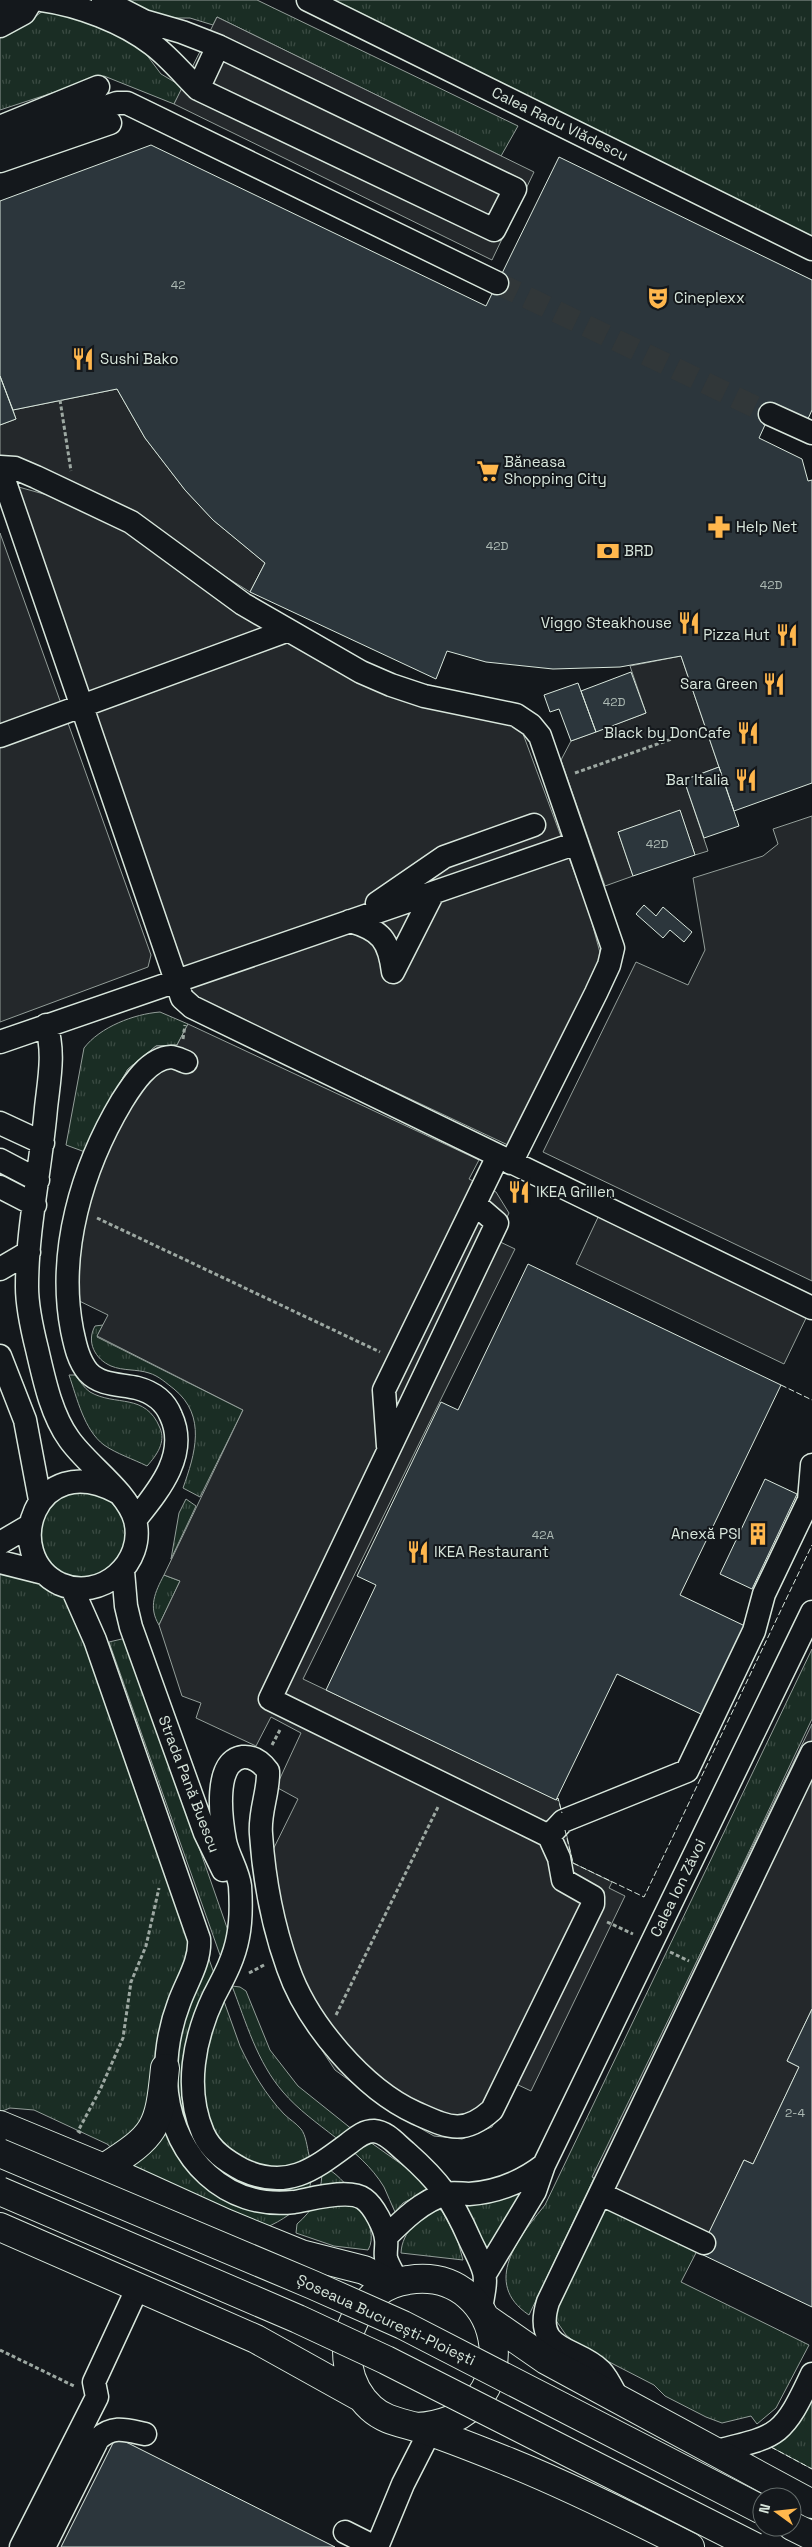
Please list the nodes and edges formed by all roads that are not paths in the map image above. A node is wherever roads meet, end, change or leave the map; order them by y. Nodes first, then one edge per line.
1 (8, 0) edge
2 (32, 0) edge
3 (42, 0) edge
4 (103, 0) edge
5 (308, 0) edge
6 (0, 4) edge
7 (0, 26) edge
8 (218, 46) junction
9 (98, 87) dead end
10 (198, 89) junction
11 (110, 123) dead end
12 (0, 126) edge
13 (0, 144) edge
14 (0, 161) edge
15 (812, 249) edge
16 (497, 283) tunnel mouth
17 (770, 414) tunnel mouth
18 (812, 433) edge
19 (0, 468) edge
20 (286, 631) junction
21 (82, 706) junction
22 (0, 736) edge
23 (577, 843) junction
24 (433, 893) junction
25 (398, 904) junction
26 (350, 921) junction
27 (176, 980) junction
28 (46, 1025) junction
29 (0, 1042) edge
30 (186, 1062) dead end
31 (0, 1123) edge
32 (43, 1143) junction
33 (0, 1160) edge
34 (505, 1160) junction
35 (38, 1180) junction
36 (0, 1187) edge
37 (35, 1205) junction
38 (29, 1252) junction
39 (0, 1269) edge
40 (812, 1308) edge
41 (0, 1356) edge
42 (5, 1380) edge
43 (812, 1465) edge
44 (117, 1492) junction
45 (40, 1500) junction
46 (135, 1520) junction
47 (29, 1526) junction
48 (0, 1543) edge
49 (0, 1562) edge
50 (123, 1571) junction
51 (44, 1573) junction
52 (72, 1588) junction
53 (812, 1612) edge
54 (812, 1754) edge
55 (549, 1836) junction
56 (240, 1904) junction
57 (165, 2068) junction
58 (0, 2125) edge
59 (0, 2152) edge
60 (544, 2165) junction
61 (104, 2168) junction
62 (0, 2191) edge
63 (448, 2194) junction
64 (601, 2194) junction
65 (0, 2227) edge
66 (704, 2243) dead end
67 (387, 2267) junction
68 (485, 2274) junction
69 (138, 2287) junction
70 (484, 2315) junction
71 (812, 2374) edge
72 (362, 2398) junction
73 (619, 2401) junction
74 (422, 2430) junction
75 (145, 2434) dead end
76 (712, 2452) junction
77 (812, 2504) edge
78 (752, 2505) edge
79 (345, 2532) dead end
80 (21, 2547) edge
81 (44, 2547) edge
82 (376, 2547) edge
83 (690, 2547) edge
84 (755, 2547) edge

1 - 6 street
2 - 7 street
3 - 10 street
4 - 8 street
5 - 15 street, Calea Radu Vlădescu
8 - 10 street
8 - 10 street
9 - 12 street
11 - 14 street
13 - 16 street
17 - 18 street
19 - 20 street
19 - 21 street
20 - 21 street
20 - 23 street
21 - 22 street
21 - 27 street
23 - 24 street
23 - 34 street
24 - 25 street
24 - 26 street
25 - 26 street
25 - 26 street
26 - 27 street
27 - 28 street
27 - 34 street
28 - 29 street
28 - 32 street
30 - 46 street
31 - 32 street
32 - 35 street
33 - 35 street
34 - 40 street
34 - 55 street
35 - 37 street
36 - 37 street
37 - 38 street
38 - 39 street
38 - 44 street
41 - 42 street
42 - 45 street
43 - 55 street
44 - 45 street
44 - 46 street
45 - 47 street
46 - 50 street
47 - 48 street
47 - 51 street
49 - 51 street
50 - 52 street
50 - 56 street, Strada Pană Buescu
51 - 52 street
52 - 57 street
53 - 60 street, Calea Ion Zăvoi
54 - 64 street
55 - 56 street
56 - 63 street, Strada Pană Buescu
57 - 61 highway
57 - 67 street
58 - 61 highway
59 - 78 highway, Șoseaua București-Ploiești, bridge
60 - 63 street, Calea Ion Zăvoi
60 - 68 street, Calea Ion Zăvoi
61 - 67 highway
62 - 84 highway, bridge
63 - 67 street, Calea Ion Zăvoi
63 - 68 street, Strada Pană Buescu
64 - 66 street
64 - 73 street
65 - 69 highway
67 - 70 highway
67 - 72 highway
68 - 70 street
69 - 72 highway
69 - 80 street
70 - 73 highway
70 - 74 highway
71 - 76 street
72 - 74 highway
73 - 76 highway
74 - 82 street
74 - 83 highway
75 - 81 street
76 - 77 highway
79 - 82 street

